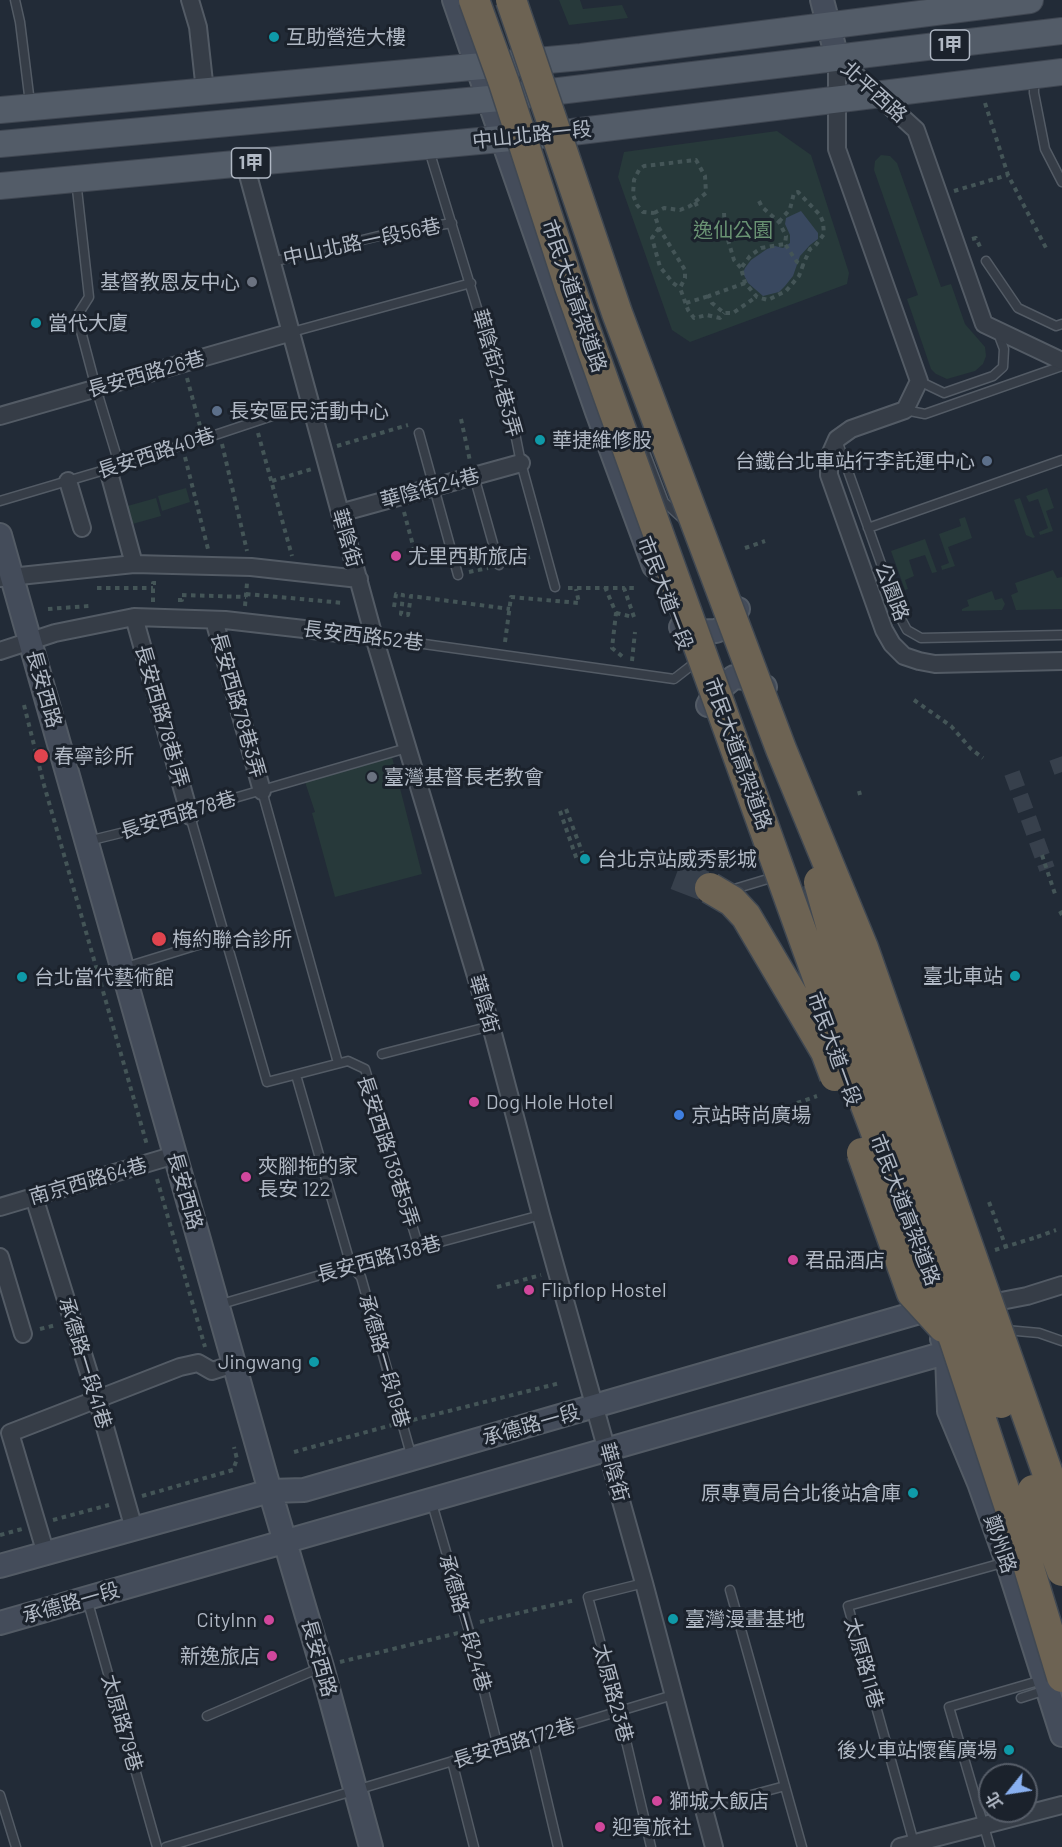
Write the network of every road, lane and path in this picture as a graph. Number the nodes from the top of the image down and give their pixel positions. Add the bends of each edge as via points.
1 (15, 0) edge
2 (190, 0) edge
3 (454, 0) edge
4 (474, 0) edge
5 (511, 0) edge
6 (520, 0) edge
7 (822, 0) edge
8 (1030, 0) edge
9 (829, 26) junction
10 (1062, 31) edge
11 (837, 58) junction
12 (540, 61) junction
13 (478, 66) junction
14 (1062, 72) edge
15 (1034, 75) junction
16 (980, 82) junction
17 (206, 91) junction
18 (551, 92) junction
19 (877, 94) junction
20 (489, 99) junction
21 (837, 100) junction
22 (31, 107) junction
23 (0, 110) edge
24 (564, 133) junction
25 (502, 138) junction
26 (0, 144) edge
27 (427, 145) junction
28 (245, 164) junction
29 (1008, 175) junction
30 (76, 180) junction
31 (1062, 182) edge
32 (0, 186) edge
33 (950, 192) dead end
34 (759, 201) dead end
35 (695, 202) junction
36 (699, 210) dead end
37 (654, 213) junction
38 (724, 213) dead end
39 (779, 222) junction
40 (452, 223) junction
41 (658, 228) junction
42 (725, 230) junction
43 (712, 233) dead end
44 (785, 244) junction
45 (1046, 248) dead end
46 (986, 261) dead end
47 (272, 262) junction
48 (800, 263) junction
49 (741, 268) junction
50 (745, 282) junction
51 (471, 283) junction
52 (680, 288) junction
53 (709, 296) junction
54 (756, 297) junction
55 (686, 303) junction
56 (724, 312) junction
57 (1062, 324) edge
58 (997, 330) junction
59 (292, 332) junction
60 (183, 364) junction
61 (1062, 364) edge
62 (919, 381) junction
63 (96, 388) junction
64 (311, 403) junction
65 (905, 410) junction
66 (0, 416) edge
67 (461, 419) dead end
68 (255, 421) junction
69 (409, 424) dead end
70 (219, 432) junction
71 (419, 433) dead end
72 (203, 439) junction
73 (640, 439) dead end
74 (837, 439) junction
75 (182, 445) junction
76 (325, 457) junction
77 (1062, 460) edge
78 (521, 463) junction
79 (114, 467) junction
80 (474, 476) junction
81 (68, 481) junction
82 (272, 481) junction
83 (433, 487) junction
84 (399, 497) junction
85 (0, 501) edge
86 (664, 502) junction
87 (340, 513) junction
88 (82, 528) dead end
89 (868, 528) junction
90 (0, 535) edge
91 (765, 541) dead end
92 (745, 548) dead end
93 (715, 551) junction
94 (134, 564) junction
95 (418, 564) dead end
96 (499, 565) dead end
97 (213, 566) junction
98 (297, 571) junction
99 (657, 573) junction
100 (249, 574) junction
101 (458, 575) dead end
102 (6, 578) edge
103 (359, 579) junction
104 (555, 587) dead end
105 (89, 588) dead end
106 (605, 588) junction
107 (624, 588) junction
108 (638, 588) dead end
109 (576, 589) dead end
110 (246, 596) junction
111 (511, 597) dead end
112 (153, 599) dead end
113 (182, 600) dead end
114 (344, 603) dead end
115 (78, 606) dead end
116 (394, 607) dead end
117 (48, 609) dead end
118 (253, 609) dead end
119 (510, 609) junction
120 (738, 609) junction
121 (616, 613) junction
122 (134, 617) junction
123 (214, 620) junction
124 (677, 626) junction
125 (635, 632) dead end
126 (1062, 635) edge
127 (374, 637) junction
128 (30, 642) junction
129 (505, 647) dead end
130 (612, 648) dead end
131 (0, 651) edge
132 (1062, 661) edge
133 (632, 665) dead end
134 (692, 665) junction
135 (769, 690) junction
136 (22, 695) dead end
137 (914, 700) dead end
138 (707, 707) junction
139 (407, 748) junction
140 (781, 749) junction
141 (983, 758) dead end
142 (742, 761) junction
143 (262, 791) junction
144 (566, 809) dead end
145 (560, 812) dead end
146 (190, 816) junction
147 (87, 842) junction
148 (830, 843) junction
149 (1042, 855) dead end
150 (584, 857) dead end
151 (577, 860) dead end
152 (768, 870) junction
153 (714, 891) joint
154 (1056, 897) dead end
155 (804, 915) dead end
156 (824, 941) dead end
157 (201, 944) dead end
158 (837, 959) junction
159 (122, 968) junction
160 (855, 1012) dead end
161 (490, 1026) junction
162 (382, 1053) dead end
163 (338, 1063) junction
164 (296, 1075) junction
165 (817, 1096) dead end
166 (797, 1103) dead end
167 (175, 1155) junction
168 (152, 1162) junction
169 (34, 1197) junction
170 (989, 1202) dead end
171 (0, 1207) edge
172 (541, 1215) junction
173 (1056, 1230) dead end
174 (1037, 1237) dead end
175 (1006, 1247) dead end
176 (419, 1248) junction
177 (876, 1252) dead end
178 (0, 1257) edge
179 (351, 1266) junction
180 (835, 1266) dead end
181 (556, 1271) junction
182 (1062, 1285) edge
183 (497, 1287) dead end
184 (996, 1302) junction
185 (218, 1305) junction
186 (930, 1309) junction
187 (1006, 1330) junction
188 (23, 1334) dead end
189 (1062, 1341) edge
190 (951, 1347) junction
191 (234, 1364) junction
192 (212, 1371) junction
193 (560, 1383) dead end
194 (97, 1399) junction
195 (595, 1407) junction
196 (402, 1423) junction
197 (232, 1441) dead end
198 (608, 1449) junction
199 (294, 1452) dead end
200 (237, 1459) dead end
201 (412, 1459) junction
202 (1062, 1478) edge
203 (270, 1491) junction
204 (431, 1499) junction
205 (1062, 1514) edge
206 (134, 1529) junction
207 (285, 1542) junction
208 (46, 1554) junction
209 (1007, 1562) junction
210 (0, 1566) edge
211 (1062, 1571) edge
212 (644, 1583) junction
213 (730, 1590) dead end
214 (588, 1597) junction
215 (86, 1598) junction
216 (0, 1623) edge
217 (468, 1628) junction
218 (322, 1667) junction
219 (1052, 1682) edge
220 (673, 1695) junction
221 (1021, 1698) dead end
222 (619, 1711) junction
223 (207, 1716) dead end
224 (1062, 1735) edge
225 (531, 1737) junction
226 (498, 1746) junction
227 (452, 1761) junction
228 (785, 1786) junction
229 (355, 1791) junction
230 (0, 1796) edge
231 (1062, 1805) edge
232 (703, 1808) junction
233 (982, 1826) junction
234 (907, 1845) edge
235 (16, 1847) edge
236 (157, 1847) edge
237 (166, 1847) edge
238 (371, 1847) edge
239 (474, 1847) edge
240 (558, 1847) edge
241 (651, 1847) edge
242 (714, 1847) edge
243 (802, 1847) edge
244 (990, 1847) edge

1 - 22 lane
2 - 17 street via 198,27
3 - 13 street, 市民大道一段
4 - 142 highway, 市民大道高架道路, bridge via 569,284
5 - 140 highway, 市民大道高架道路, bridge via 617,313
6 - 12 street
7 - 9 street
8 - 9 main road, 1甲
9 - 11 street
9 - 12 main road, 1甲
10 - 11 main road, 中山北路一段 / 1甲
11 - 18 main road, 中山北路一段 / 1甲
11 - 19 street, 北平西路
11 - 21 street, 北平西路
12 - 13 main road, 1甲
12 - 18 street
13 - 17 main road, 1甲
13 - 20 street, 市民大道一段
14 - 15 main road, 中山北路一段 / 1甲
15 - 16 main road, 中山北路一段 / 1甲
15 - 31 lane via 1044,149
16 - 19 main road, 中山北路一段 / 1甲
16 - 29 path
17 - 22 main road, 1甲
18 - 20 main road, 中山北路一段 / 1甲
18 - 24 street
19 - 21 main road, 中山北路一段 / 1甲
19 - 58 street, 北平西路 via 916,130 984,324
20 - 25 street, 市民大道一段
20 - 26 main road, 中山北路一段 / 1甲
21 - 24 main road, 中山北路一段 / 1甲
21 - 62 street, 北平西路 via 837,149
22 - 23 main road, 1甲
24 - 25 main road, 中山北路一段 / 1甲
24 - 93 street
25 - 27 main road, 中山北路一段 / 1甲
25 - 99 street, 市民大道一段
27 - 28 main road, 中山北路一段 / 1甲
27 - 40 lane, 中山北路一段56巷
28 - 30 main road, 中山北路一段 / 1甲
28 - 47 street, 華陰街
29 - 33 path
29 - 45 path
30 - 32 main road, 中山北路一段 / 1甲
30 - 63 lane via 89,297 77,316
34 - 39 path
35 - 36 path
35 - 37 path via 680,210 664,208
35 - 37 path via 707,189 696,160 644,166 634,180 633,195 643,212
37 - 41 path
38 - 42 path
39 - 44 path via 786,236
39 - 48 path via 798,192 820,215 824,234
40 - 47 lane, 中山北路一段56巷 via 391,233
40 - 51 lane, 中山北路一段56巷
41 - 52 path via 685,270
41 - 52 path via 652,238 660,267
42 - 43 path
42 - 49 path via 734,260
44 - 48 path
44 - 49 path via 761,248
46 - 57 lane via 1018,308 1056,326
47 - 59 street, 華陰街
48 - 54 path via 799,276 786,291 768,300
49 - 50 path
50 - 53 path
50 - 54 path
51 - 59 lane
51 - 78 lane, 華陰街24巷3弄
52 - 55 path
53 - 55 path
53 - 56 path
54 - 56 path via 733,313
55 - 56 path via 694,318 720,318
58 - 61 street, 北平西路
58 - 62 lane, 北平西路 via 1004,349 1003,367 993,376 944,393
59 - 60 street, 長安西路26巷
59 - 64 street, 華陰街
60 - 63 street, 長安西路26巷
60 - 72 path
61 - 65 lane, 北平西路 via 925,414
62 - 65 street
63 - 66 street, 長安西路26巷
63 - 79 lane
64 - 68 lane, 長安西路40巷
64 - 76 street, 華陰街
65 - 74 street, 北平西路 via 850,429
67 - 80 path
68 - 70 lane, 長安西路40巷
68 - 82 path
69 - 76 path
70 - 72 lane, 長安西路40巷
70 - 100 path
71 - 83 lane
72 - 75 lane, 長安西路40巷
73 - 86 lane
74 - 89 lane, 公園路
74 - 132 street via 829,457 829,475 884,630 904,656 935,664
75 - 79 lane, 長安西路40巷
75 - 97 path
76 - 82 path
76 - 87 street, 華陰街
77 - 89 lane
78 - 80 street, 華陰街24巷
78 - 104 lane, 華陰街24巷3弄
79 - 81 lane, 長安西路40巷
79 - 94 street
80 - 83 street, 華陰街24巷
80 - 96 lane
81 - 85 lane, 長安西路40巷
81 - 88 street
82 - 98 path
83 - 84 street, 華陰街24巷
83 - 101 lane
84 - 87 street, 華陰街24巷
84 - 95 path
86 - 93 lane
86 - 99 lane
87 - 103 street, 華陰街
89 - 126 lane, 公園路 via 900,617 907,630 921,638
90 - 102 street, 長安西路
91 - 92 path
93 - 120 street
94 - 97 street
94 - 102 street
97 - 100 street
98 - 100 street
98 - 103 street
99 - 124 street, 市民大道一段
100 - 110 path
102 - 128 street, 長安西路
103 - 127 street, 華陰街
105 - 112 path via 153,588
106 - 107 path
106 - 109 path
106 - 121 path
107 - 108 path
107 - 121 path via 634,617
110 - 113 path via 182,595
110 - 114 path
110 - 118 path via 245,608
111 - 119 path
115 - 117 path
116 - 119 path via 396,594 404,596 401,614 408,615 411,596
119 - 129 path
120 - 124 street via 726,626 716,631 690,632
120 - 135 street
121 - 130 path
122 - 123 street, 長安西路52巷
122 - 128 street, 長安西路52巷
122 - 146 street, 長安西路78巷1弄
123 - 127 street, 長安西路52巷
123 - 143 street, 長安西路78巷3弄
124 - 134 street, 市民大道一段
125 - 133 path
127 - 134 lane, 長安西路52巷 via 674,679
127 - 139 street, 華陰街
128 - 131 street, 長安西路52巷
128 - 147 street, 長安西路
134 - 138 street, 市民大道一段
135 - 138 street via 747,678 734,677 714,694
135 - 148 street
136 - 168 path
137 - 141 path via 951,726
138 - 152 street, 市民大道一段
139 - 143 lane, 長安西路78巷
139 - 161 street, 華陰街
140 - 158 highway, bridge
140 - 205 highway, 市民大道高架道路, bridge via 863,948
142 - 158 highway, bridge
142 - 190 highway, 市民大道高架道路, bridge
143 - 146 lane, 長安西路78巷 via 200,808
143 - 163 lane
144 - 150 path
145 - 151 path
146 - 147 lane, 長安西路78巷
146 - 164 lane via 267,1082
147 - 159 street, 長安西路
148 - 158 lane
148 - 184 street
149 - 154 path
152 - 153 lane
152 - 155 lane
152 - 186 street, 市民大道一段
153 - 190 highway, bridge via 732,901 746,916 826,1052 912,1293
156 - 158 lane
157 - 159 lane
158 - 160 lane
158 - 211 highway, bridge
159 - 167 street, 長安西路
161 - 162 lane
161 - 172 street, 華陰街
163 - 164 lane
163 - 176 lane, 長安西路138巷5弄 via 348,1061 365,1069
164 - 179 lane, 承德路一段19巷
165 - 166 path
167 - 168 street, 南京西路64巷
167 - 185 street, 長安西路
168 - 169 street, 南京西路64巷
168 - 192 path
169 - 171 street, 南京西路64巷
169 - 194 street, 承德路一段41巷
170 - 175 path
172 - 176 lane, 長安西路138巷
172 - 181 street, 華陰街
173 - 174 path
176 - 179 lane, 長安西路138巷
177 - 180 path
178 - 188 street
179 - 185 lane, 長安西路138巷
179 - 196 lane, 承德路一段19巷 via 361,1277
181 - 183 path
181 - 195 street, 華陰街
182 - 184 street, 承德路一段
184 - 186 street, 承德路一段
184 - 187 street
185 - 191 street, 長安西路
186 - 190 street, 市民大道一段
186 - 195 street, 承德路一段
187 - 189 lane via 1039,1333
187 - 190 street, 承德路一段
187 - 202 street
190 - 198 street, 承德路一段
190 - 209 street, 鄭州路 via 949,1411
190 - 219 highway, 市民大道高架道路, bridge via 1020,1538
191 - 192 street
191 - 203 street, 長安西路
192 - 194 street via 198,1363 180,1367
193 - 196 path
194 - 206 street, 承德路一段41巷
194 - 208 street via 10,1433
195 - 198 street, 華陰街
195 - 201 street, 承德路一段
196 - 199 path
196 - 201 lane, 承德路一段19巷
197 - 200 path
198 - 204 street, 承德路一段
198 - 212 street, 華陰街
201 - 203 street, 承德路一段 via 304,1490
203 - 206 street, 承德路一段
203 - 207 street, 長安西路
204 - 207 street, 承德路一段
204 - 217 lane, 承德路一段24巷
206 - 208 street, 承德路一段
207 - 215 street, 承德路一段
207 - 218 street, 長安西路
208 - 210 street, 承德路一段
209 - 219 street, 鄭州路
209 - 234 lane, 太原路11巷 via 848,1606
212 - 214 lane
212 - 220 street, 華陰街
213 - 228 lane
214 - 217 path
214 - 222 lane, 太原路23巷
215 - 216 street, 承德路一段
215 - 236 lane, 太原路79巷
217 - 218 path
217 - 226 lane, 承德路一段24巷
218 - 223 lane
218 - 229 street, 長安西路
219 - 221 lane
219 - 224 street, 鄭州路
219 - 233 lane via 949,1707
220 - 222 lane, 長安西路172巷
220 - 232 street, 華陰街
222 - 225 lane, 長安西路172巷
222 - 241 lane, 太原路23巷
225 - 226 lane, 長安西路172巷
225 - 240 lane
226 - 227 lane, 長安西路172巷
227 - 229 lane, 長安西路172巷
227 - 239 lane
228 - 232 lane
228 - 243 lane
229 - 237 lane, 長安西路172巷
229 - 238 street, 長安西路
230 - 235 lane
231 - 233 street
232 - 242 street, 華陰街
233 - 234 street
233 - 244 lane

